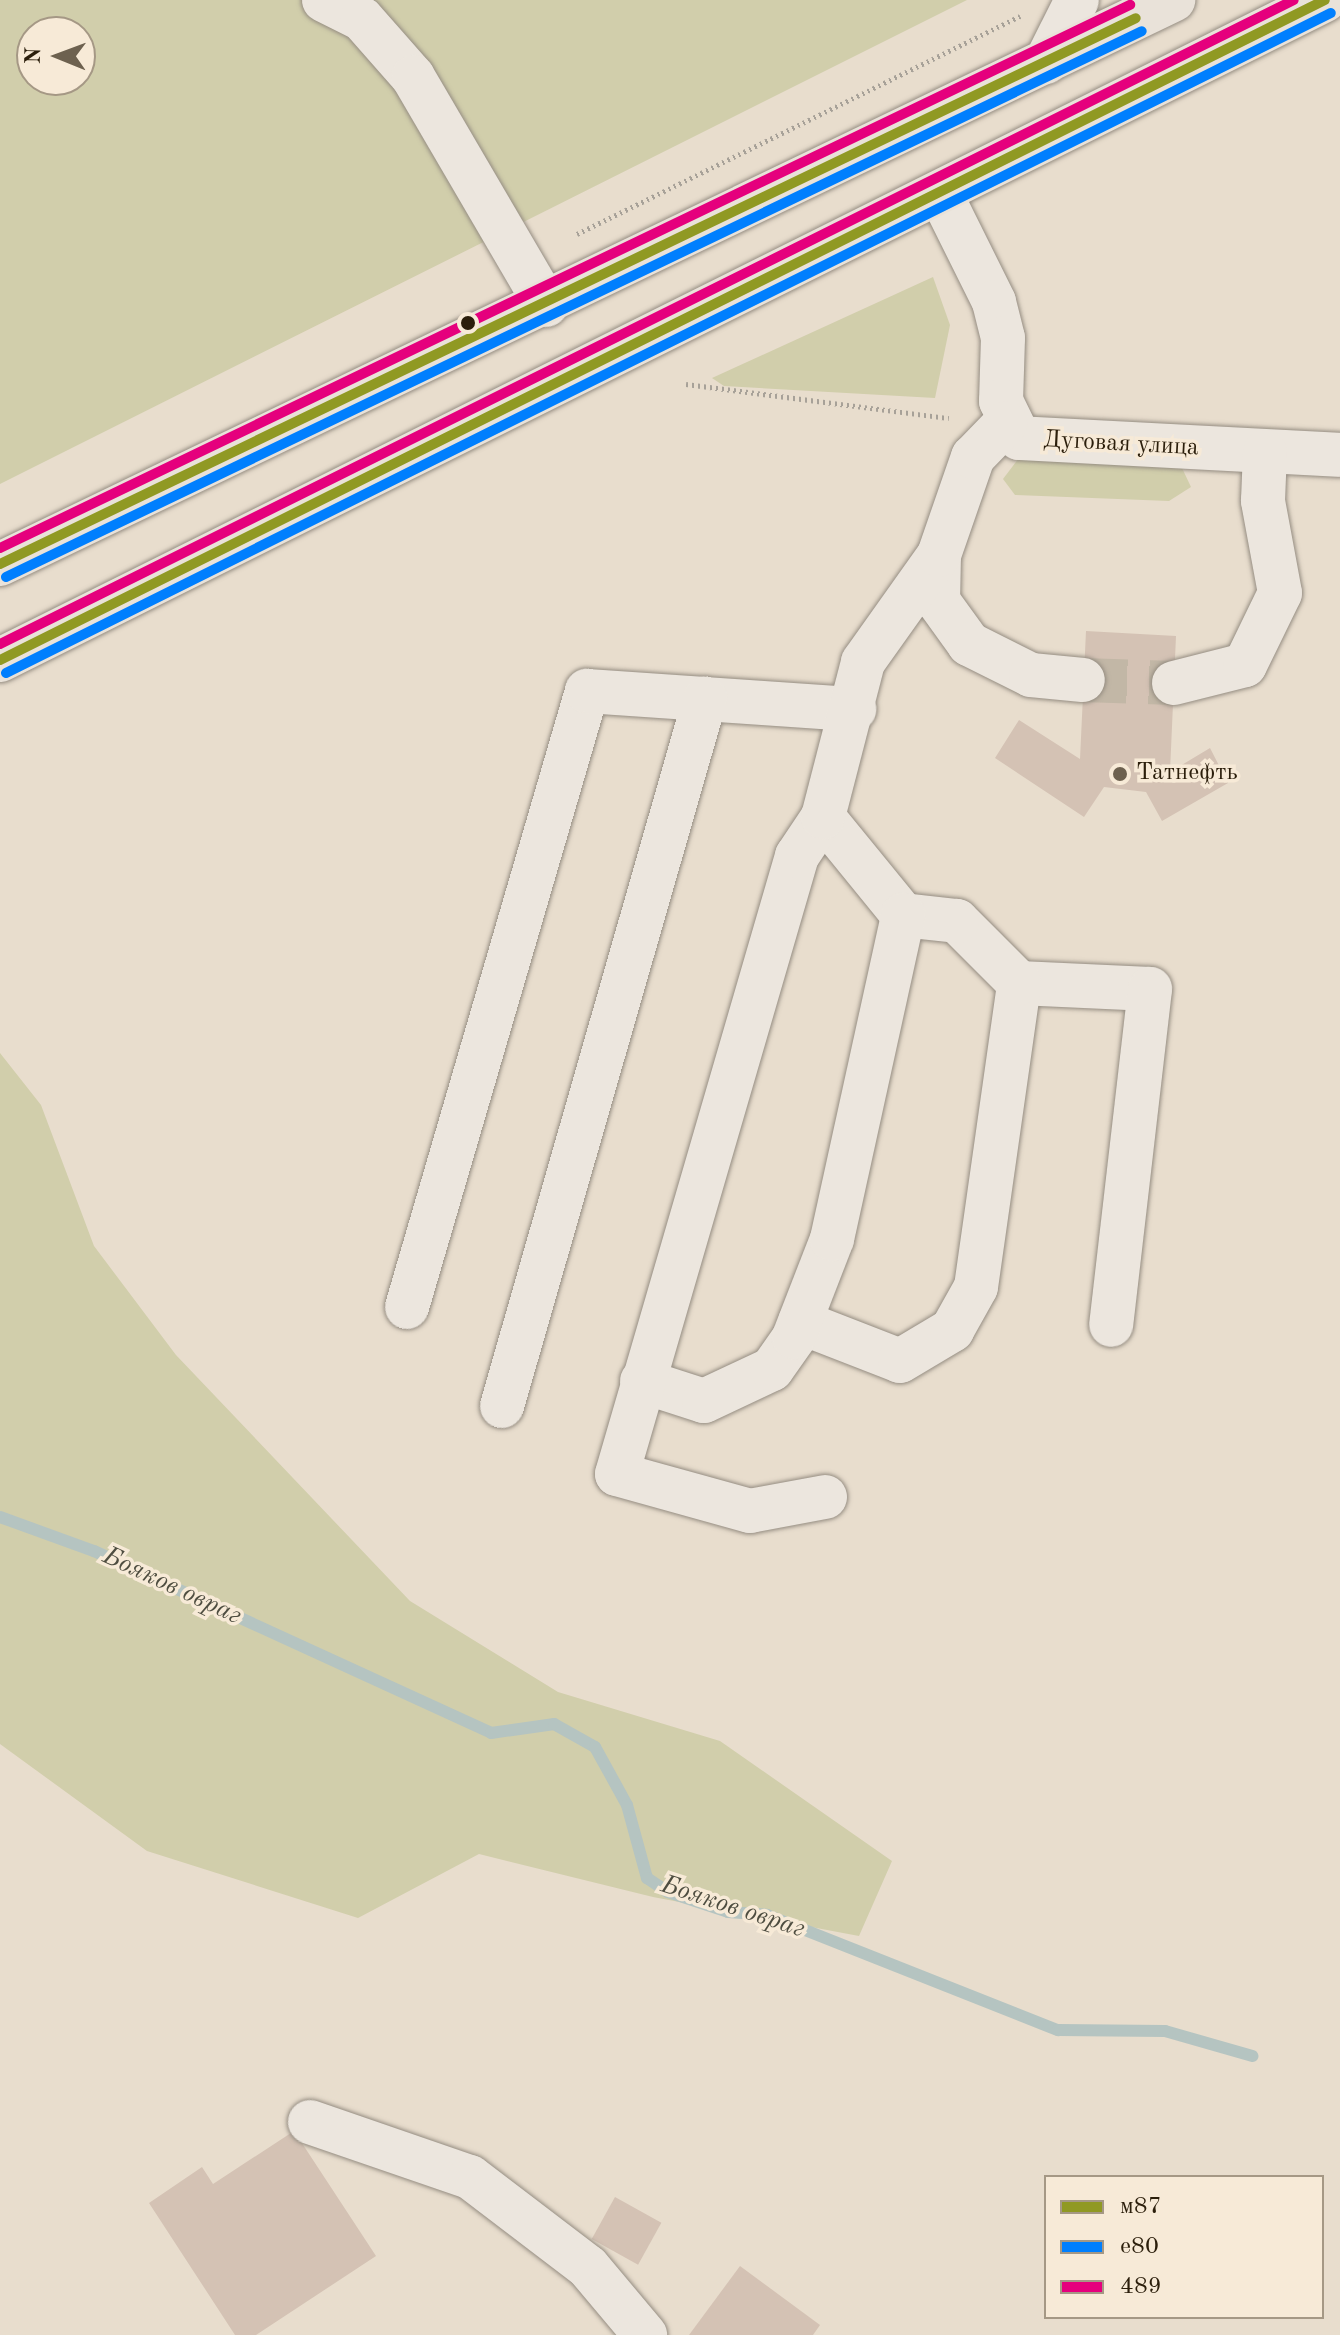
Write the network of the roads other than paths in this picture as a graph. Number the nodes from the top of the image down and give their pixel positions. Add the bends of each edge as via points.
1 (324, 0) edge
2 (1077, 0) edge
3 (1173, 0) edge
4 (1325, 0) edge
5 (1046, 62) junction
6 (941, 195) junction
7 (546, 305) junction
8 (1006, 423) junction
9 (1265, 452) junction
10 (1340, 455) edge
11 (939, 555) junction
12 (0, 564) edge
13 (0, 660) edge
14 (1083, 680) tunnel mouth
15 (1174, 683) tunnel mouth
16 (705, 699) junction
17 (854, 709) junction
18 (823, 817) junction
19 (903, 915) junction
20 (1019, 983) junction
21 (407, 1307) dead end
22 (800, 1322) junction
23 (1111, 1325) dead end
24 (642, 1381) junction
25 (502, 1406) dead end
26 (825, 1497) dead end
27 (310, 2122) dead end
28 (645, 2335) edge

1 - 7 street via 362,19 413,77 490,198
2 - 5 street
3 - 5 main road
4 - 6 main road
5 - 7 main road
6 - 8 street via 994,302
6 - 13 main road
7 - 12 main road
8 - 9 street, Дуговая улица via 1019,438 1042,443
8 - 11 street via 973,457
9 - 10 street, Дуговая улица
9 - 15 street via 1263,501 1280,593 1245,665
11 - 14 street via 938,601 969,644 1031,675
11 - 17 street via 863,662
16 - 17 street
16 - 21 street via 587,691
16 - 25 street
17 - 18 street
18 - 19 street
18 - 24 street via 797,856
19 - 20 street via 957,921
19 - 22 street via 832,1239
20 - 22 street via 976,1287 952,1330 900,1361
20 - 23 street via 1150,989
22 - 24 street via 772,1369 733,1391 704,1401
24 - 26 street via 617,1474 750,1511
27 - 28 street via 470,2177 588,2267

